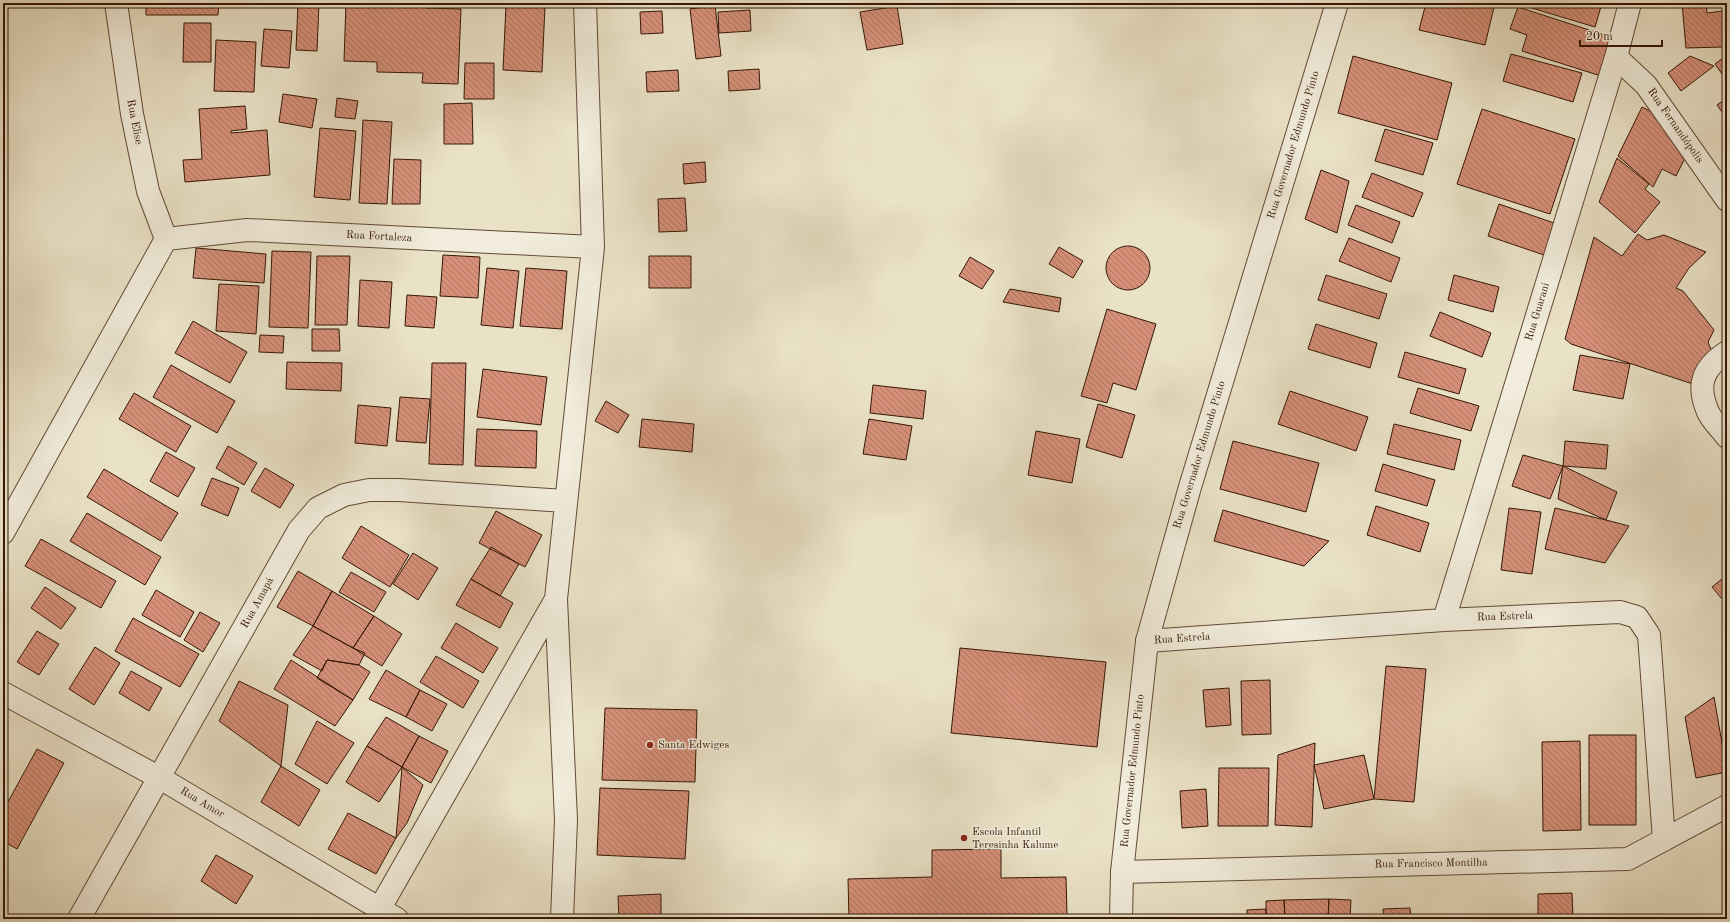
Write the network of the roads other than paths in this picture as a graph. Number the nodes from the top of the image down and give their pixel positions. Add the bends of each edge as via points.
1 (116, 3) edge
2 (585, 3) edge
3 (1337, 3) edge
4 (1630, 3) edge
5 (1616, 57) junction
6 (1727, 200) edge
7 (166, 238) junction
8 (593, 247) junction
9 (1727, 352) edge
10 (1727, 437) edge
11 (565, 501) junction
12 (3, 533) edge
13 (556, 599) junction
14 (1444, 620) junction
15 (1147, 641) junction
16 (3, 693) edge
17 (160, 778) junction
18 (1727, 806) edge
19 (1664, 840) junction
20 (1122, 872) junction
21 (389, 914) edge
22 (79, 919) edge
23 (562, 919) edge
24 (1121, 919) edge

1 - 7 street, Rua Elise via 132,114 148,191
2 - 8 street
3 - 15 street, Rua Governador Edmundo Pinto via 1190,487
4 - 5 street, Rua Guarani
5 - 6 street, Rua Fernandópolis via 1646,85
5 - 14 street, Rua Guarani
7 - 8 street, Rua Fortaleza via 247,230
7 - 12 street
8 - 11 street
9 - 10 street via 1714,361 1705,374 1703,390 1709,413
11 - 13 street
11 - 17 street, Rua Amapá via 369,490 344,495 318,508 299,530
13 - 21 street
13 - 23 street via 566,820
14 - 15 street, Rua Estrela
14 - 19 street, Rua Estrela via 1620,612 1637,617 1649,635
15 - 20 street, Rua Governador Edmundo Pinto
16 - 17 street, Rua Amor
17 - 21 street, Rua Amor
17 - 22 street, Rua Amapá
18 - 19 street, Rua Francisco Montilha
19 - 20 street, Rua Francisco Montilha via 1628,859
20 - 24 street, Rua Governador Edmundo Pinto

